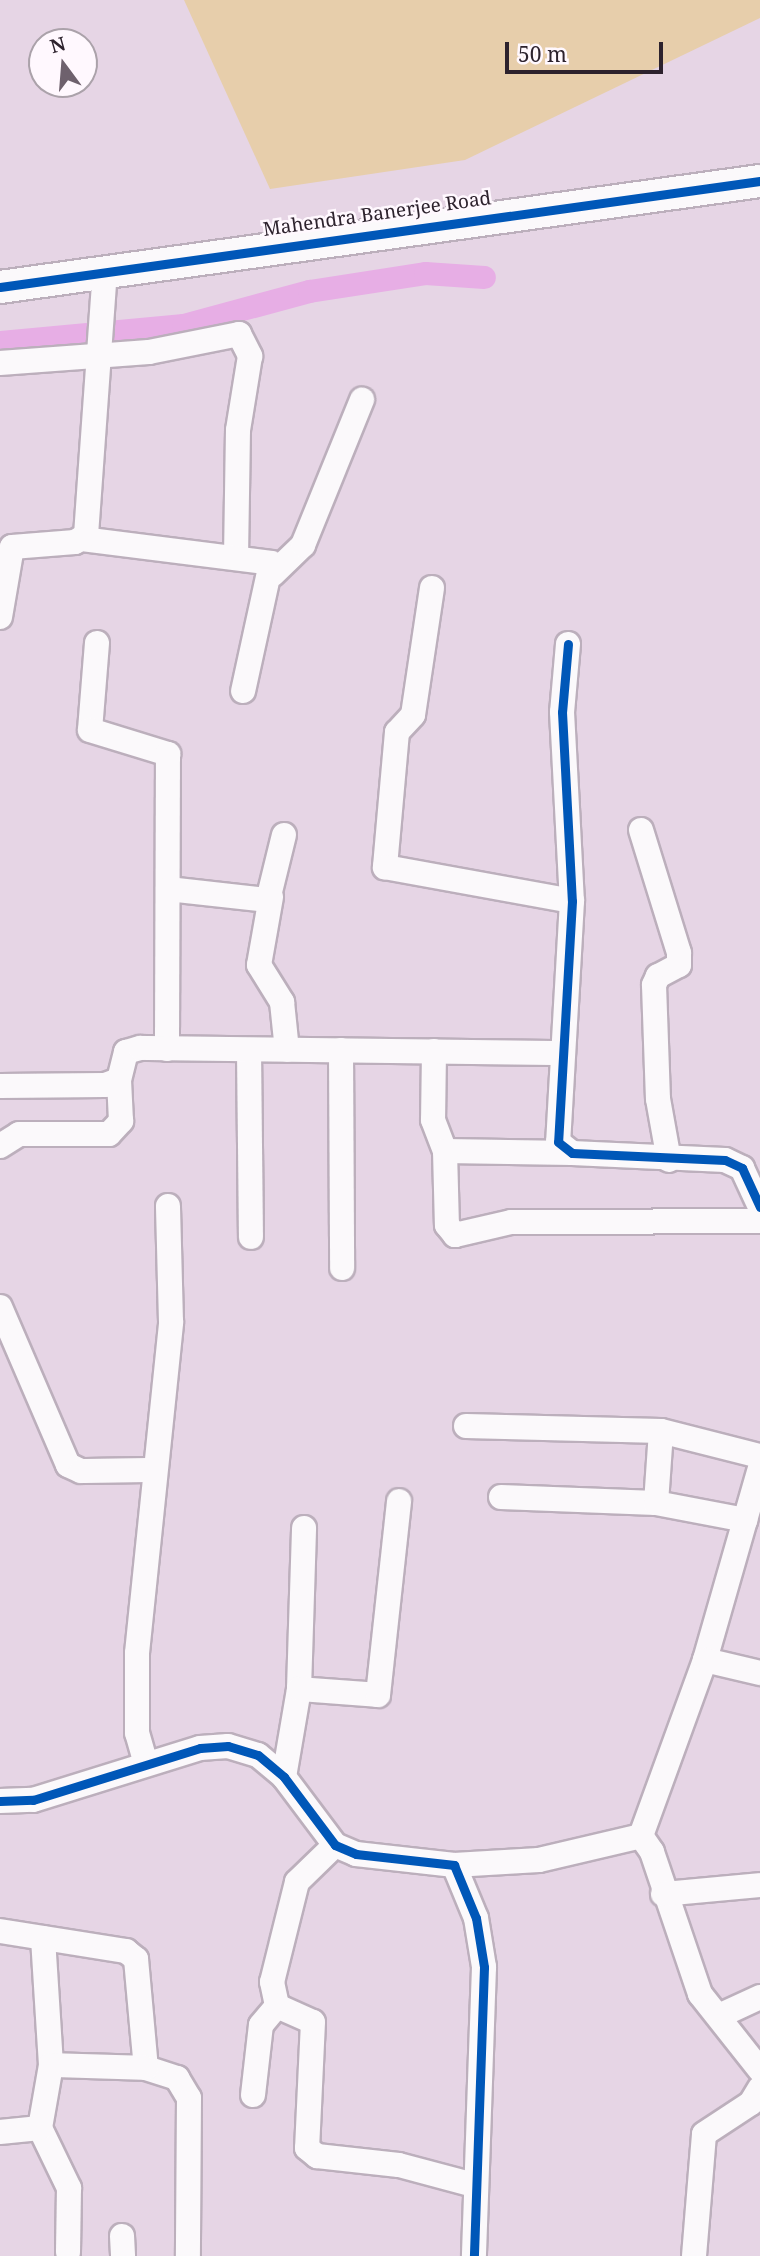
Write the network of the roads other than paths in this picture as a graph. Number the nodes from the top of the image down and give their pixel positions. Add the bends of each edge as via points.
1 (760, 181) edge
2 (104, 272) junction
3 (0, 287) edge
4 (95, 353) junction
5 (0, 363) edge
6 (362, 400) dead end
7 (82, 539) junction
8 (236, 556) junction
9 (273, 573) junction
10 (432, 588) dead end
11 (0, 617) edge
12 (97, 643) dead end
13 (568, 644) dead end
14 (243, 691) dead end
15 (642, 830) dead end
16 (284, 835) dead end
17 (168, 889) junction
18 (271, 897) junction
19 (572, 901) junction
20 (167, 1049) junction
21 (249, 1050) junction
22 (287, 1050) junction
23 (341, 1050) junction
24 (434, 1051) junction
25 (561, 1053) junction
26 (119, 1080) junction
27 (0, 1086) edge
28 (0, 1131) edge
29 (0, 1144) edge
30 (445, 1151) junction
31 (572, 1153) junction
32 (668, 1160) junction
33 (169, 1206) dead end
34 (760, 1207) edge
35 (760, 1221) edge
36 (251, 1237) dead end
37 (342, 1268) dead end
38 (0, 1307) edge
39 (466, 1426) dead end
40 (661, 1431) junction
41 (760, 1456) edge
42 (760, 1468) edge
43 (152, 1470) junction
44 (501, 1497) dead end
45 (399, 1501) dead end
46 (656, 1503) junction
47 (745, 1520) junction
48 (304, 1528) dead end
49 (751, 1545) edge
50 (705, 1660) junction
51 (760, 1673) edge
52 (299, 1689) junction
53 (146, 1764) junction
54 (284, 1777) junction
55 (0, 1801) edge
56 (641, 1836) junction
57 (335, 1845) junction
58 (454, 1865) junction
59 (760, 1885) edge
60 (663, 1894) junction
61 (0, 1931) edge
62 (43, 1938) junction
63 (760, 1997) edge
64 (277, 2006) junction
65 (719, 2016) junction
66 (51, 2065) junction
67 (146, 2068) junction
68 (760, 2070) edge
69 (760, 2088) edge
70 (253, 2095) dead end
71 (40, 2128) junction
72 (0, 2132) edge
73 (474, 2185) junction
74 (68, 2252) dead end
75 (188, 2256) edge
76 (474, 2256) edge
77 (694, 2256) edge

1 - 2 street, Mahendra Banerjee Road
2 - 3 street, Mahendra Banerjee Road
2 - 4 street
4 - 5 street
4 - 7 street
4 - 8 street via 243,337 250,356 238,430
6 - 9 street via 303,545
7 - 8 street
7 - 11 street via 12,547
8 - 9 street via 271,563
9 - 14 street
10 - 19 street via 413,715 397,732 385,867
12 - 17 street via 90,730 168,754
13 - 19 street via 562,712
15 - 32 street via 679,953 679,965 654,985 658,1099
16 - 18 street
17 - 18 street
17 - 20 street
18 - 22 street via 259,965 282,1002
19 - 25 street
20 - 21 street
20 - 26 street via 126,1052
21 - 22 street
21 - 36 street
22 - 23 street
23 - 24 street
23 - 37 street
24 - 25 street
24 - 30 street via 433,1121
25 - 31 street via 555,1123 558,1142
26 - 27 street
26 - 29 street via 121,1121 109,1134 19,1134
28 - 29 street
30 - 31 street
30 - 35 street via 447,1225 455,1235 510,1222
31 - 32 street
32 - 34 street via 725,1160 742,1168
33 - 43 street via 171,1322
38 - 43 street via 68,1465 81,1471
39 - 40 street
40 - 41 street
40 - 46 street
42 - 47 street
43 - 53 street via 137,1653 137,1733
44 - 46 street
45 - 52 street via 378,1695
46 - 47 street
47 - 49 street
48 - 52 street
49 - 50 street
50 - 51 street
50 - 56 street
52 - 54 street
53 - 54 street via 228,1746 258,1755
53 - 55 street via 33,1800
54 - 57 street
56 - 58 street via 539,1860
56 - 60 street via 652,1852
57 - 58 street via 356,1854
57 - 64 street via 309,1868 290,1898 272,1982
58 - 73 street via 476,1918 484,1967
59 - 60 street
60 - 65 street via 684,1961
61 - 62 street
62 - 66 street
62 - 67 street via 126,1951 136,1959
63 - 65 street
64 - 70 street via 261,2025
64 - 73 street via 313,2022 307,2148 317,2157 390,2163
65 - 68 street
66 - 67 street
66 - 71 street
67 - 75 street via 187,2086
69 - 77 street via 751,2104 704,2134
71 - 72 street
71 - 74 street via 69,2188
73 - 76 street

